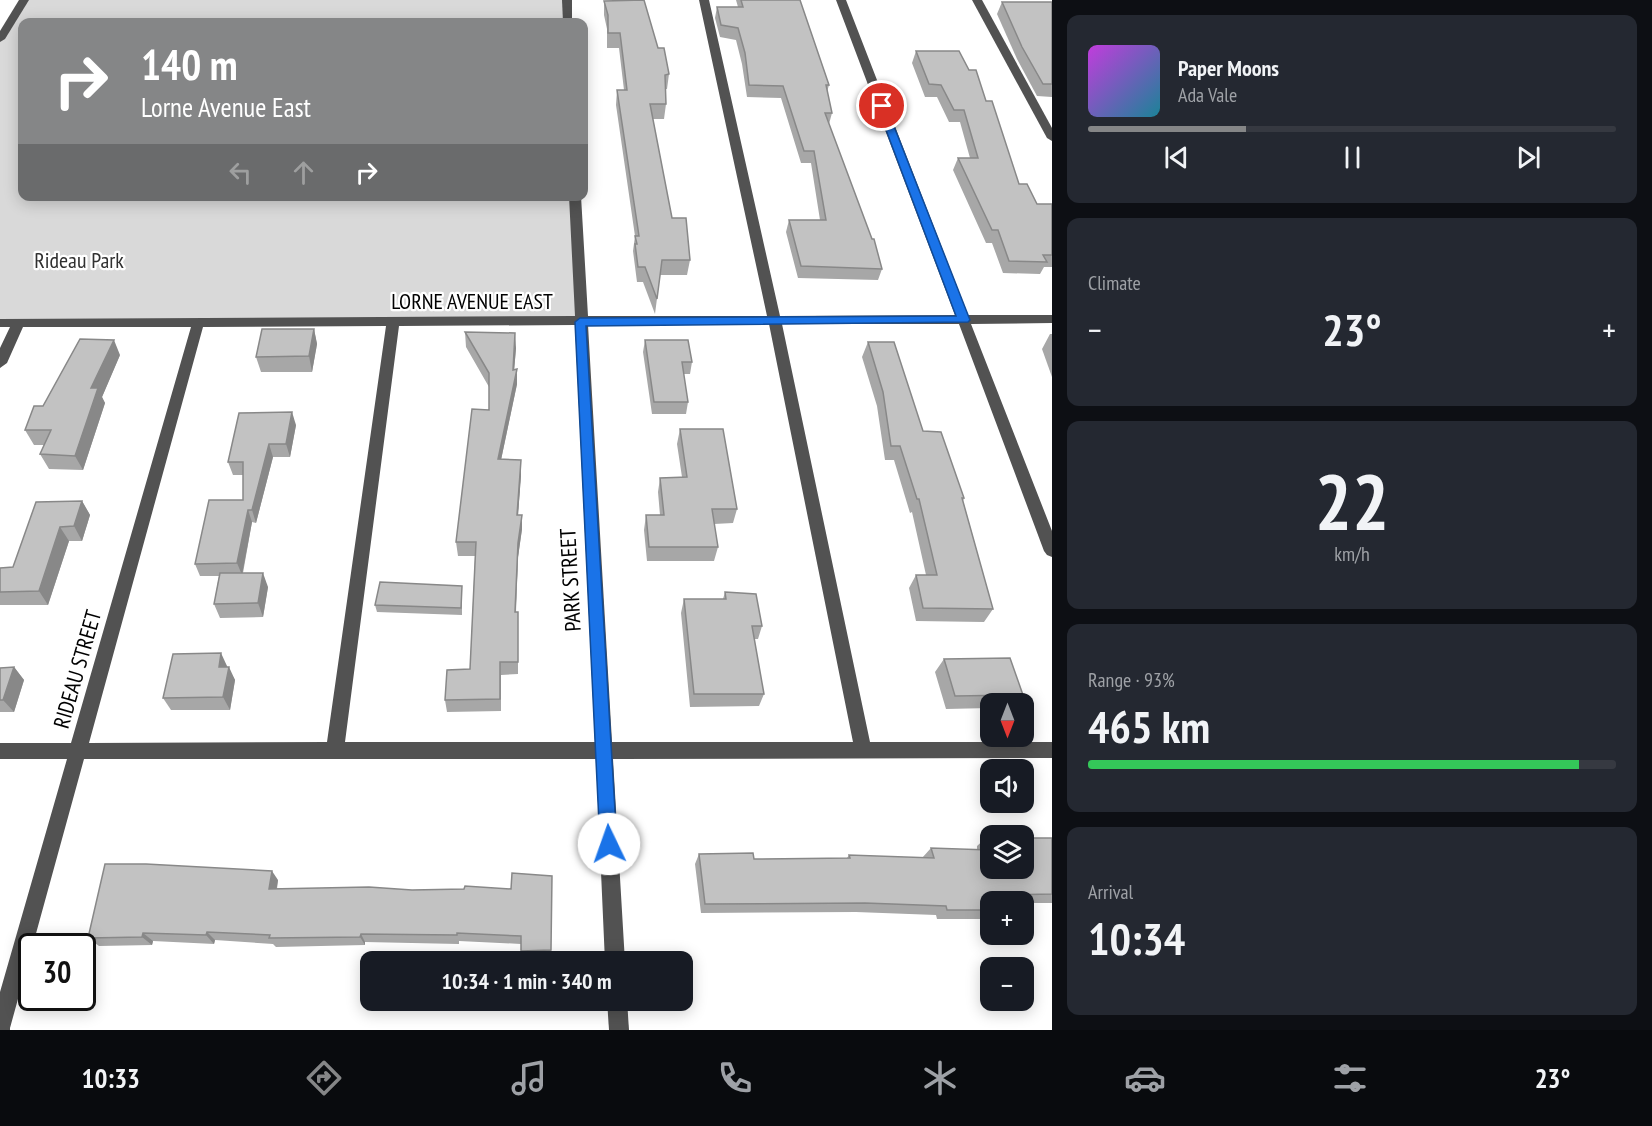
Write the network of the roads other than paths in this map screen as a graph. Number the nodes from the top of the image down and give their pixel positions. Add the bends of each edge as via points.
1 (24, 0) edge
2 (567, 0) edge
3 (704, 0) edge
4 (841, 0) edge
5 (977, 0) edge
6 (568, 18) edge
7 (0, 39) edge
8 (1052, 138) edge
9 (575, 201) edge
10 (1052, 319) edge
11 (964, 320) junction
12 (775, 321) junction
13 (393, 322) junction
14 (580, 322) junction
15 (0, 323) edge
16 (18, 323) junction
17 (198, 323) junction
18 (0, 363) edge
19 (1052, 551) edge
20 (604, 749) junction
21 (863, 749) junction
22 (335, 750) junction
23 (1052, 750) edge
24 (0, 751) edge
25 (78, 751) junction
26 (614, 951) edge
27 (618, 1011) edge
28 (0, 1028) edge
29 (619, 1030) edge

1 - 7 street
2 - 6 street
3 - 12 street
4 - 11 street
5 - 8 street
9 - 14 street, PARK STREET
10 - 11 street, LORNE AVENUE EAST
11 - 12 street, LORNE AVENUE EAST
11 - 19 street
12 - 14 street, LORNE AVENUE EAST
12 - 21 street
13 - 14 street, LORNE AVENUE EAST
13 - 17 street, LORNE AVENUE EAST
13 - 22 street
14 - 20 street, PARK STREET
15 - 16 street, LORNE AVENUE EAST
16 - 17 street, LORNE AVENUE EAST
16 - 18 street
17 - 25 street, RIDEAU STREET
20 - 21 street
20 - 22 street
20 - 26 street, PARK STREET
21 - 23 street
22 - 25 street
24 - 25 street
25 - 28 street, RIDEAU STREET
27 - 29 street

